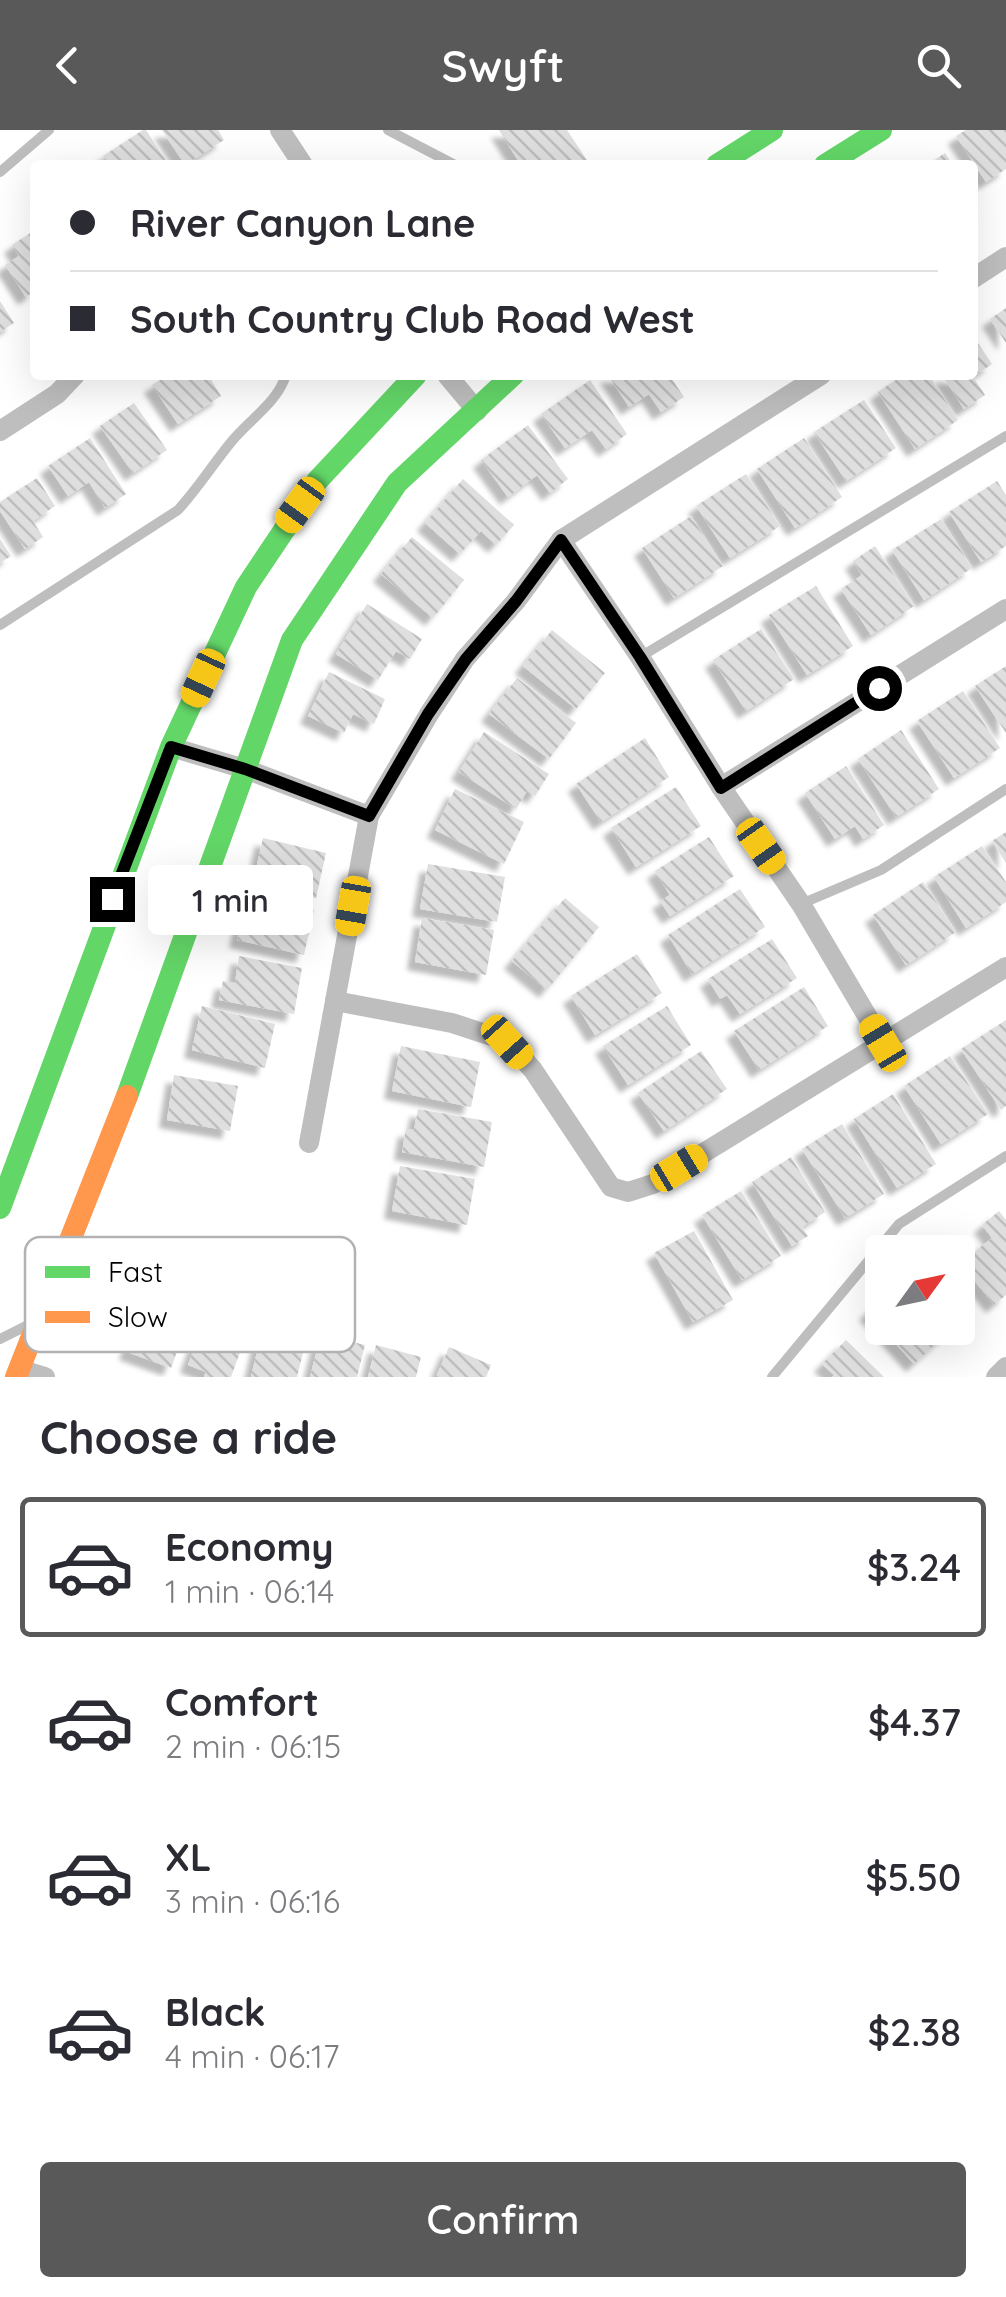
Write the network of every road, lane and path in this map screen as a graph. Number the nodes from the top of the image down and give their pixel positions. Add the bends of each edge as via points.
1 (49, 130) edge
2 (280, 130) edge
3 (388, 130) edge
4 (772, 130) edge
5 (881, 130) edge
6 (300, 160) edge
7 (445, 160) edge
8 (724, 160) edge
9 (834, 160) edge
10 (0, 172) edge
11 (1006, 258) edge
12 (978, 275) edge
13 (70, 380) edge
14 (284, 380) edge
15 (411, 380) edge
16 (451, 380) edge
17 (508, 380) edge
18 (813, 380) edge
19 (476, 411) junction
20 (0, 431) edge
21 (1006, 436) edge
22 (561, 540) junction
23 (1006, 609) edge
24 (0, 626) edge
25 (640, 657) junction
26 (171, 747) junction
27 (245, 769) junction
28 (721, 788) junction
29 (1006, 789) edge
30 (369, 816) junction
31 (801, 904) junction
32 (1006, 967) edge
33 (335, 1001) junction
34 (883, 1043) junction
35 (309, 1143) dead end
36 (1006, 1156) edge
37 (0, 1208) edge
38 (72, 1237) edge
39 (25, 1327) edge
40 (0, 1340) edge
41 (1006, 1367) edge
42 (17, 1373) edge
43 (46, 1377) edge
44 (772, 1377) edge
45 (996, 1377) edge

1 - 10 lane
2 - 6 street
3 - 7 lane
4 - 8 street
5 - 9 street
11 - 12 street
13 - 20 street
14 - 24 lane via 178,510
15 - 26 street via 317,481 282,529 246,587
16 - 19 street
17 - 19 street
18 - 22 street
19 - 27 street via 397,484 292,640
21 - 25 lane
22 - 25 street
22 - 30 street via 466,659
23 - 28 street
25 - 28 street
26 - 27 street
26 - 37 street
27 - 30 street
27 - 38 street
28 - 31 street
29 - 31 lane via 880,870
30 - 33 street
31 - 34 street
32 - 34 street
33 - 34 street via 452,1023 507,1042 611,1187 628,1192 653,1184
33 - 35 street
36 - 44 lane via 899,1224
39 - 40 lane
41 - 45 street
42 - 43 street

